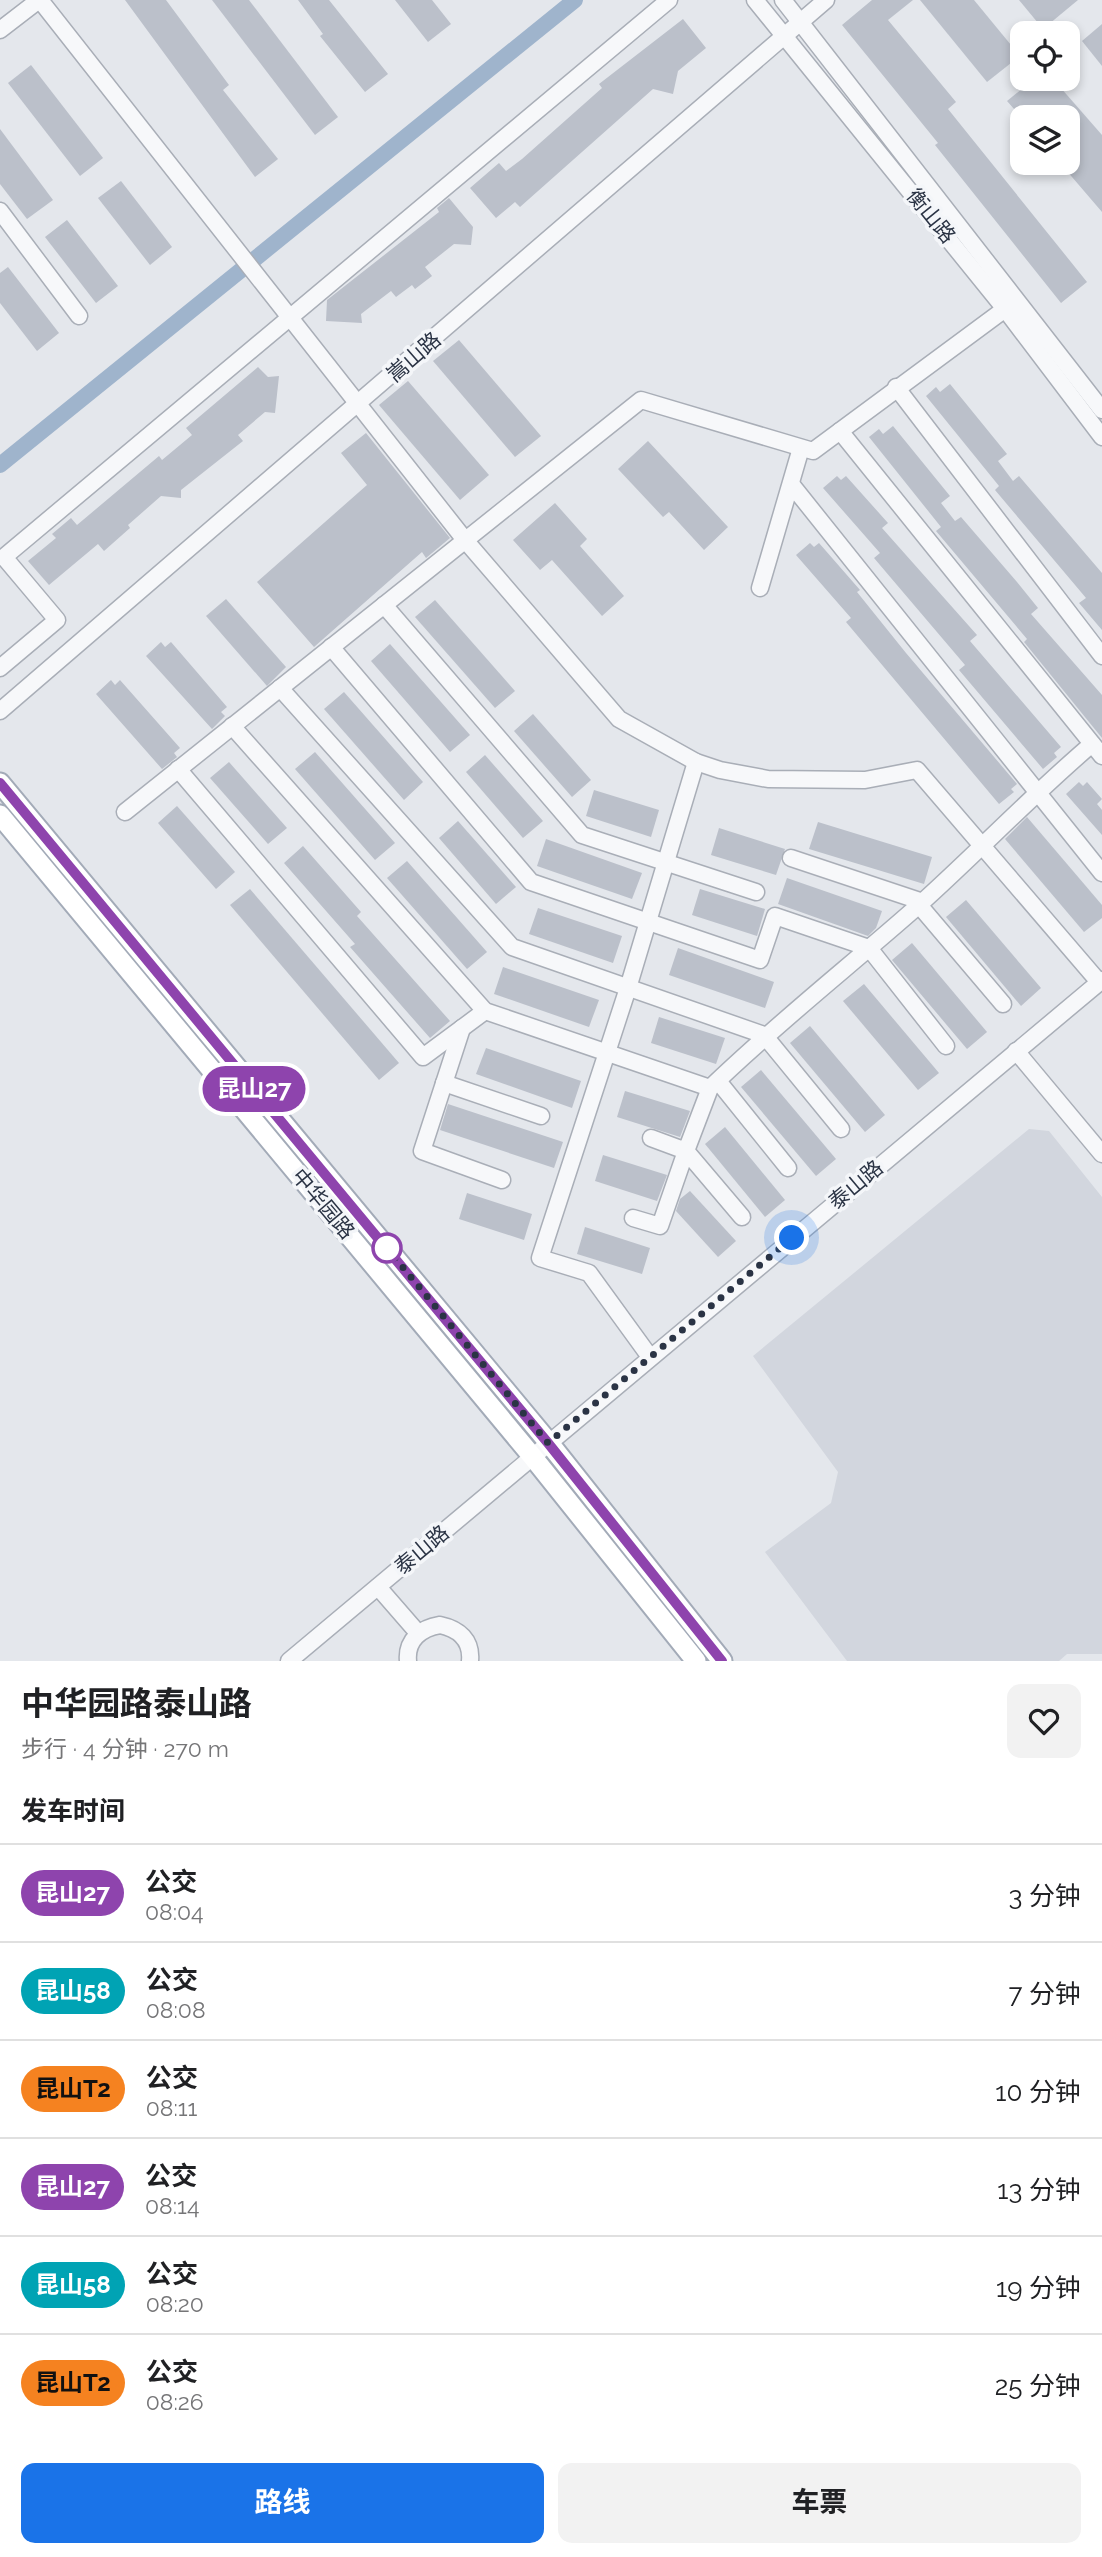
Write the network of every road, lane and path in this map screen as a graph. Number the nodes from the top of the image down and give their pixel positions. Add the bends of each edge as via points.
1 (39, 0) edge
2 (669, 0) edge
3 (755, 0) edge
4 (783, 0) edge
5 (826, 0) edge
6 (800, 20) junction
7 (0, 30) edge
8 (785, 33) junction
9 (0, 211) edge
10 (1005, 309) junction
11 (79, 316) dead end
12 (290, 318) junction
13 (896, 387) junction
14 (358, 405) junction
15 (1102, 410) edge
16 (840, 431) junction
17 (1102, 437) edge
18 (801, 448) junction
19 (791, 484) junction
20 (465, 540) junction
21 (760, 588) dead end
22 (384, 605) junction
23 (331, 647) junction
24 (1102, 656) edge
25 (0, 668) edge
26 (280, 688) junction
27 (0, 711) edge
28 (232, 726) junction
29 (1097, 750) edge
30 (696, 762) junction
31 (178, 769) junction
32 (0, 783) edge
33 (1037, 791) junction
34 (125, 812) dead end
35 (0, 815) edge
36 (981, 845) junction
37 (792, 858) dead end
38 (665, 862) junction
39 (1102, 873) edge
40 (756, 892) dead end
41 (921, 903) junction
42 (647, 921) junction
43 (869, 948) junction
44 (1101, 981) edge
45 (628, 988) junction
46 (1003, 1004) dead end
47 (485, 1011) junction
48 (462, 1028) junction
49 (764, 1035) junction
50 (946, 1046) dead end
51 (1016, 1051) junction
52 (605, 1052) junction
53 (444, 1083) junction
54 (714, 1085) junction
55 (541, 1116) dead end
56 (841, 1129) dead end
57 (650, 1138) dead end
58 (686, 1151) junction
59 (1102, 1154) edge
60 (788, 1168) dead end
61 (502, 1180) dead end
62 (742, 1217) dead end
63 (634, 1218) dead end
64 (650, 1357) junction
65 (548, 1443) junction
66 (532, 1456) junction
67 (378, 1587) junction
68 (418, 1633) junction
69 (289, 1661) edge
70 (408, 1661) edge
71 (470, 1661) edge
72 (696, 1661) edge
73 (722, 1661) edge

1 - 7 street
1 - 12 street
2 - 12 street
3 - 8 street, 衡山路
4 - 6 street, 衡山路
5 - 6 street, 嵩山路
6 - 8 street, 嵩山路
6 - 15 street, 衡山路
8 - 10 street, 衡山路
8 - 14 street, 嵩山路
9 - 11 street
10 - 13 street
10 - 17 street, 衡山路
12 - 14 street
12 - 25 street via 4,557 57,620
13 - 16 street
13 - 24 street
14 - 20 street
14 - 27 street, 嵩山路
16 - 18 street via 813,451
16 - 29 street
18 - 19 street
18 - 20 street via 641,400
19 - 21 street
19 - 33 street
20 - 22 street
20 - 30 street via 619,719
22 - 23 street
22 - 38 street via 582,835
23 - 26 street
23 - 42 street via 531,882
26 - 28 street
26 - 45 street via 512,947
28 - 31 street
28 - 47 street
29 - 33 street
30 - 36 street via 768,779 865,780 917,771
30 - 38 street
31 - 34 street
31 - 48 street via 423,1057
32 - 65 main road, 中华园路
33 - 36 street
33 - 39 street
35 - 66 main road, 中华园路
36 - 41 street
36 - 44 street
37 - 41 street
38 - 40 street
38 - 42 street
41 - 43 street
41 - 46 street
42 - 43 street via 760,960 775,916
42 - 45 street
43 - 49 street
43 - 50 street
44 - 51 street, 泰山路
45 - 49 street
45 - 52 street
47 - 48 street
47 - 52 street
48 - 53 street
49 - 54 street
49 - 56 street
51 - 59 street
51 - 64 street, 泰山路
52 - 54 street
52 - 64 street via 540,1258 589,1273
53 - 55 street
53 - 61 street via 422,1151
54 - 58 street
54 - 60 street
57 - 58 street
58 - 62 street
58 - 63 street via 660,1226
64 - 65 street, 泰山路
65 - 66 street, 泰山路
65 - 73 main road, 中华园路
66 - 67 street, 泰山路
66 - 72 main road, 中华园路
67 - 68 street
67 - 69 street, 泰山路
68 - 70 street via 410,1644
68 - 71 street via 428,1627 452,1628 468,1645

